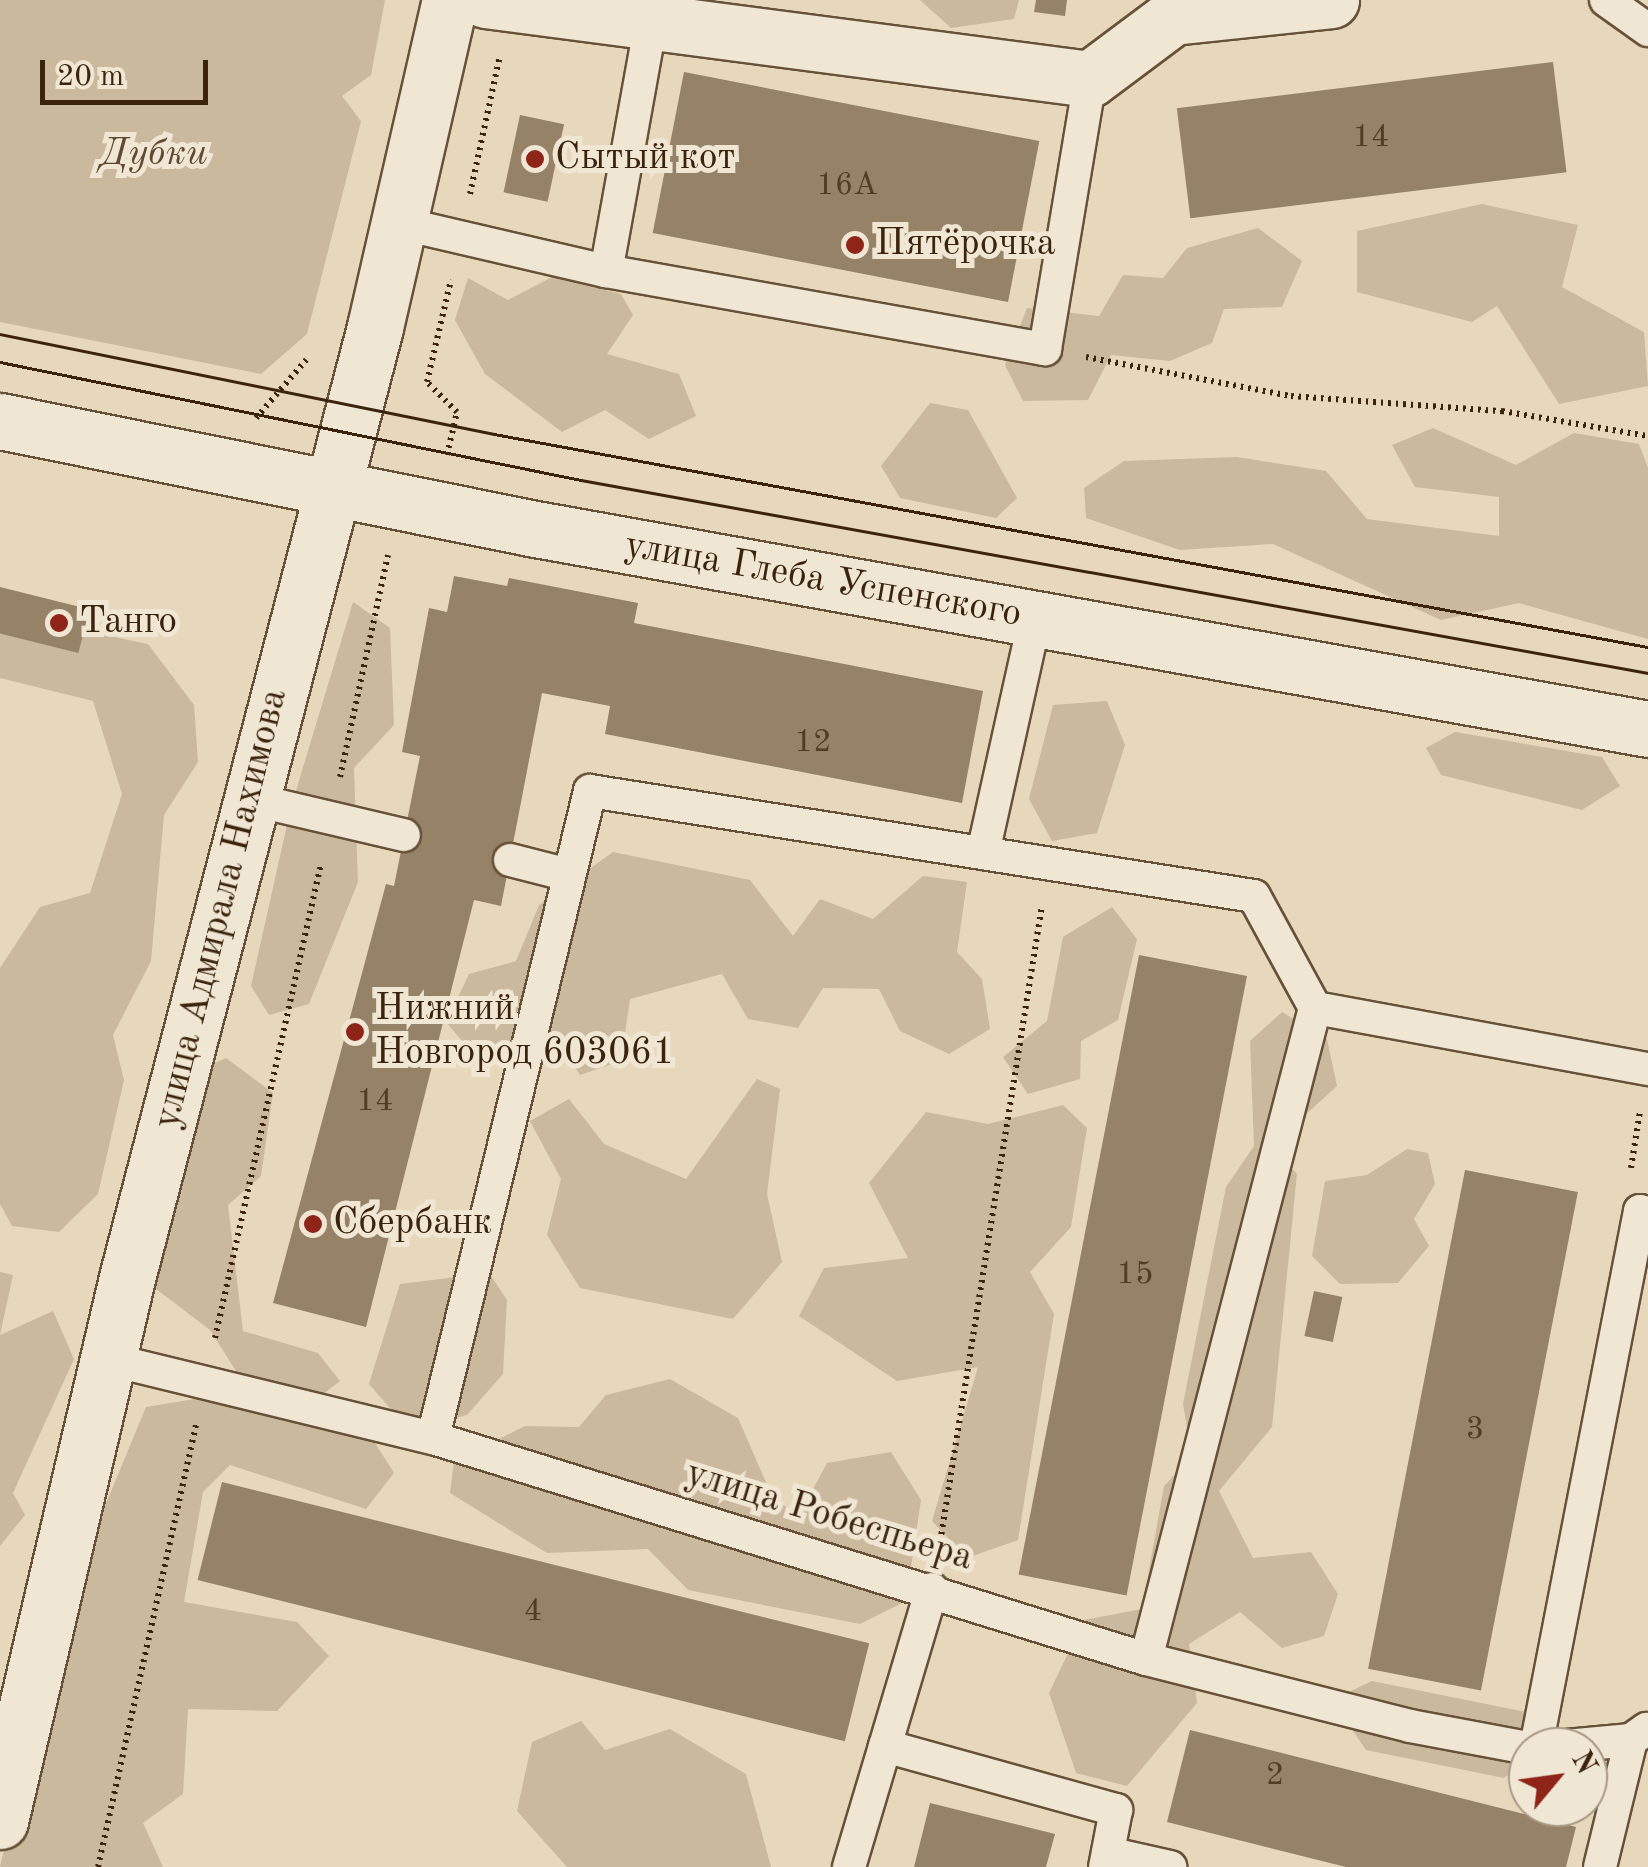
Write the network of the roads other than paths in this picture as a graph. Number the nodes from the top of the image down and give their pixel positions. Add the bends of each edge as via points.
1 (450, 0) edge
2 (485, 0) edge
3 (1332, 0) edge
4 (1606, 0) edge
5 (651, 22) junction
6 (1648, 30) edge
7 (1090, 79) junction
8 (400, 223) junction
9 (606, 271) junction
10 (0, 421) edge
11 (331, 488) junction
12 (1035, 619) junction
13 (1648, 729) edge
14 (250, 799) junction
15 (404, 834) dead end
16 (983, 853) junction
17 (510, 860) dead end
18 (570, 875) junction
19 (1315, 1008) junction
20 (1648, 1069) edge
21 (1644, 1212) edge
22 (108, 1358) junction
23 (433, 1438) junction
24 (932, 1590) junction
25 (1146, 1658) junction
26 (1540, 1727) edge
27 (1639, 1734) edge
28 (1608, 1739) edge
29 (1508, 1744) edge
30 (885, 1746) junction
31 (0, 1821) edge
32 (1106, 1860) edge
33 (849, 1867) edge
34 (1170, 1867) edge
35 (1600, 1867) edge

1 - 8 street, улица Адмирала Нахимова
2 - 5 street
3 - 7 street via 1173,17
4 - 6 lane
5 - 7 street
5 - 9 lane
7 - 9 lane via 1046,349
8 - 9 lane
8 - 11 street, улица Адмирала Нахимова
10 - 11 street, улица Глеба Успенского
11 - 12 street, улица Глеба Успенского
11 - 14 street, улица Адмирала Нахимова
12 - 13 street, улица Глеба Успенского
12 - 16 lane
14 - 15 lane
14 - 22 street, улица Адмирала Нахимова
16 - 18 lane via 590,791
16 - 19 lane via 1254,896
17 - 18 lane
18 - 23 lane
19 - 20 lane
19 - 25 lane
21 - 26 lane
22 - 23 lane, улица Робеспьера
22 - 31 street, улица Адмирала Нахимова
23 - 24 lane, улица Робеспьера
24 - 25 lane, улица Робеспьера
24 - 30 lane
25 - 29 lane, улица Робеспьера
27 - 28 lane
27 - 35 lane
30 - 32 lane via 1116,1810
30 - 33 lane
32 - 34 lane

